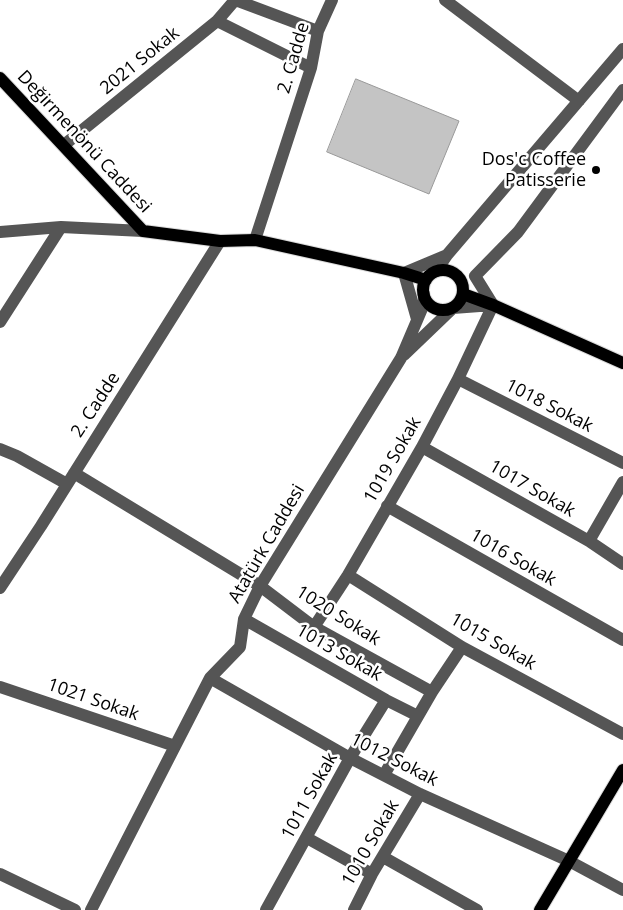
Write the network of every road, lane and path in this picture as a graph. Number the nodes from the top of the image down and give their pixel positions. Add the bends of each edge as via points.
1 (235, 0) edge
2 (332, 0) edge
3 (445, 0) edge
4 (217, 21) junction
5 (318, 31) junction
6 (623, 49) edge
7 (311, 68) junction
8 (0, 78) edge
9 (623, 90) edge
10 (579, 100) junction
11 (64, 145) junction
12 (61, 227) junction
13 (143, 231) junction
14 (0, 232) edge
15 (255, 240) junction
16 (220, 241) junction
17 (447, 255) junction
18 (436, 271) junction
19 (404, 272) junction
20 (475, 276) junction
21 (426, 280) junction
22 (424, 294) junction
23 (463, 294) junction
24 (493, 305) junction
25 (453, 308) junction
26 (417, 319) junction
27 (0, 322) edge
28 (401, 358) junction
29 (623, 363) edge
30 (458, 379) junction
31 (422, 447) junction
32 (0, 449) edge
33 (623, 463) edge
34 (70, 478) junction
35 (623, 482) edge
36 (387, 506) junction
37 (589, 541) junction
38 (623, 564) edge
39 (348, 575) junction
40 (260, 586) junction
41 (0, 588) edge
42 (244, 619) junction
43 (314, 627) junction
44 (623, 640) edge
45 (462, 647) junction
46 (210, 678) junction
47 (0, 687) edge
48 (432, 692) junction
49 (386, 700) junction
50 (418, 716) junction
51 (623, 734) edge
52 (175, 746) junction
53 (350, 758) junction
54 (623, 770) edge
55 (384, 775) junction
56 (420, 794) junction
57 (307, 838) junction
58 (383, 857) junction
59 (569, 861) junction
60 (0, 874) edge
61 (372, 874) junction
62 (623, 890) edge
63 (75, 910) edge
64 (91, 910) edge
65 (266, 910) edge
66 (354, 910) edge
67 (477, 910) edge
68 (540, 910) edge

1 - 4 street, 2021 Sokak
1 - 5 street
2 - 5 street, 2. Cadde
3 - 10 street
4 - 7 street
4 - 11 street, 2021 Sokak
5 - 7 street, 2. Cadde
6 - 10 street
7 - 15 street, 2. Cadde
8 - 11 main road, Değirmenönü Caddesi
9 - 20 street via 518,232
10 - 17 street
11 - 13 main road, Değirmenönü Caddesi
12 - 13 street
12 - 14 street
12 - 27 street
13 - 16 main road
15 - 16 main road
15 - 19 main road
16 - 34 street, 2. Cadde
17 - 18 street
17 - 19 street
18 - 21 main road
18 - 23 main road via 455,274 462,283
19 - 21 main road
19 - 26 street
20 - 23 street
20 - 24 street
21 - 22 main road
22 - 25 main road via 436,309
22 - 26 street via 424,304
23 - 24 main road
23 - 25 main road
24 - 25 street
24 - 29 main road
24 - 30 street, 1019 Sokak
25 - 28 street
26 - 28 street
28 - 40 street, Atatürk Caddesi
30 - 31 street, 1019 Sokak
30 - 33 street, 1018 Sokak
31 - 36 street, 1019 Sokak
31 - 37 street, 1017 Sokak
32 - 34 street, 1020 Sokak
34 - 40 street, 1020 Sokak
34 - 41 street, 2. Cadde
35 - 37 street
36 - 39 street, 1019 Sokak
36 - 44 street, 1016 Sokak
37 - 38 street, 1017 Sokak
39 - 43 street, 1019 Sokak
39 - 45 street, 1015 Sokak
40 - 42 street, Atatürk Caddesi
40 - 43 street, 1020 Sokak
42 - 46 street, Atatürk Caddesi via 240,647
42 - 49 street, 1013 Sokak
43 - 48 street, 1020 Sokak
45 - 48 street
45 - 51 street, 1015 Sokak
46 - 52 street, Atatürk Caddesi
46 - 53 street, 1012 Sokak
47 - 52 street, 1021 Sokak
48 - 50 street
49 - 50 street, 1013 Sokak
49 - 53 street, 1011 Sokak
50 - 55 street
52 - 64 street, Atatürk Caddesi
53 - 55 street, 1012 Sokak
53 - 57 street, 1011 Sokak
54 - 59 main road
55 - 56 street, 1012 Sokak
56 - 58 street, 1010 Sokak
56 - 59 street, 1012 Sokak
57 - 61 street
57 - 65 street, 1011 Sokak
58 - 61 street, 1010 Sokak
58 - 67 street
59 - 62 street, 1012 Sokak
59 - 68 main road
60 - 63 street
61 - 66 street, 1010 Sokak

